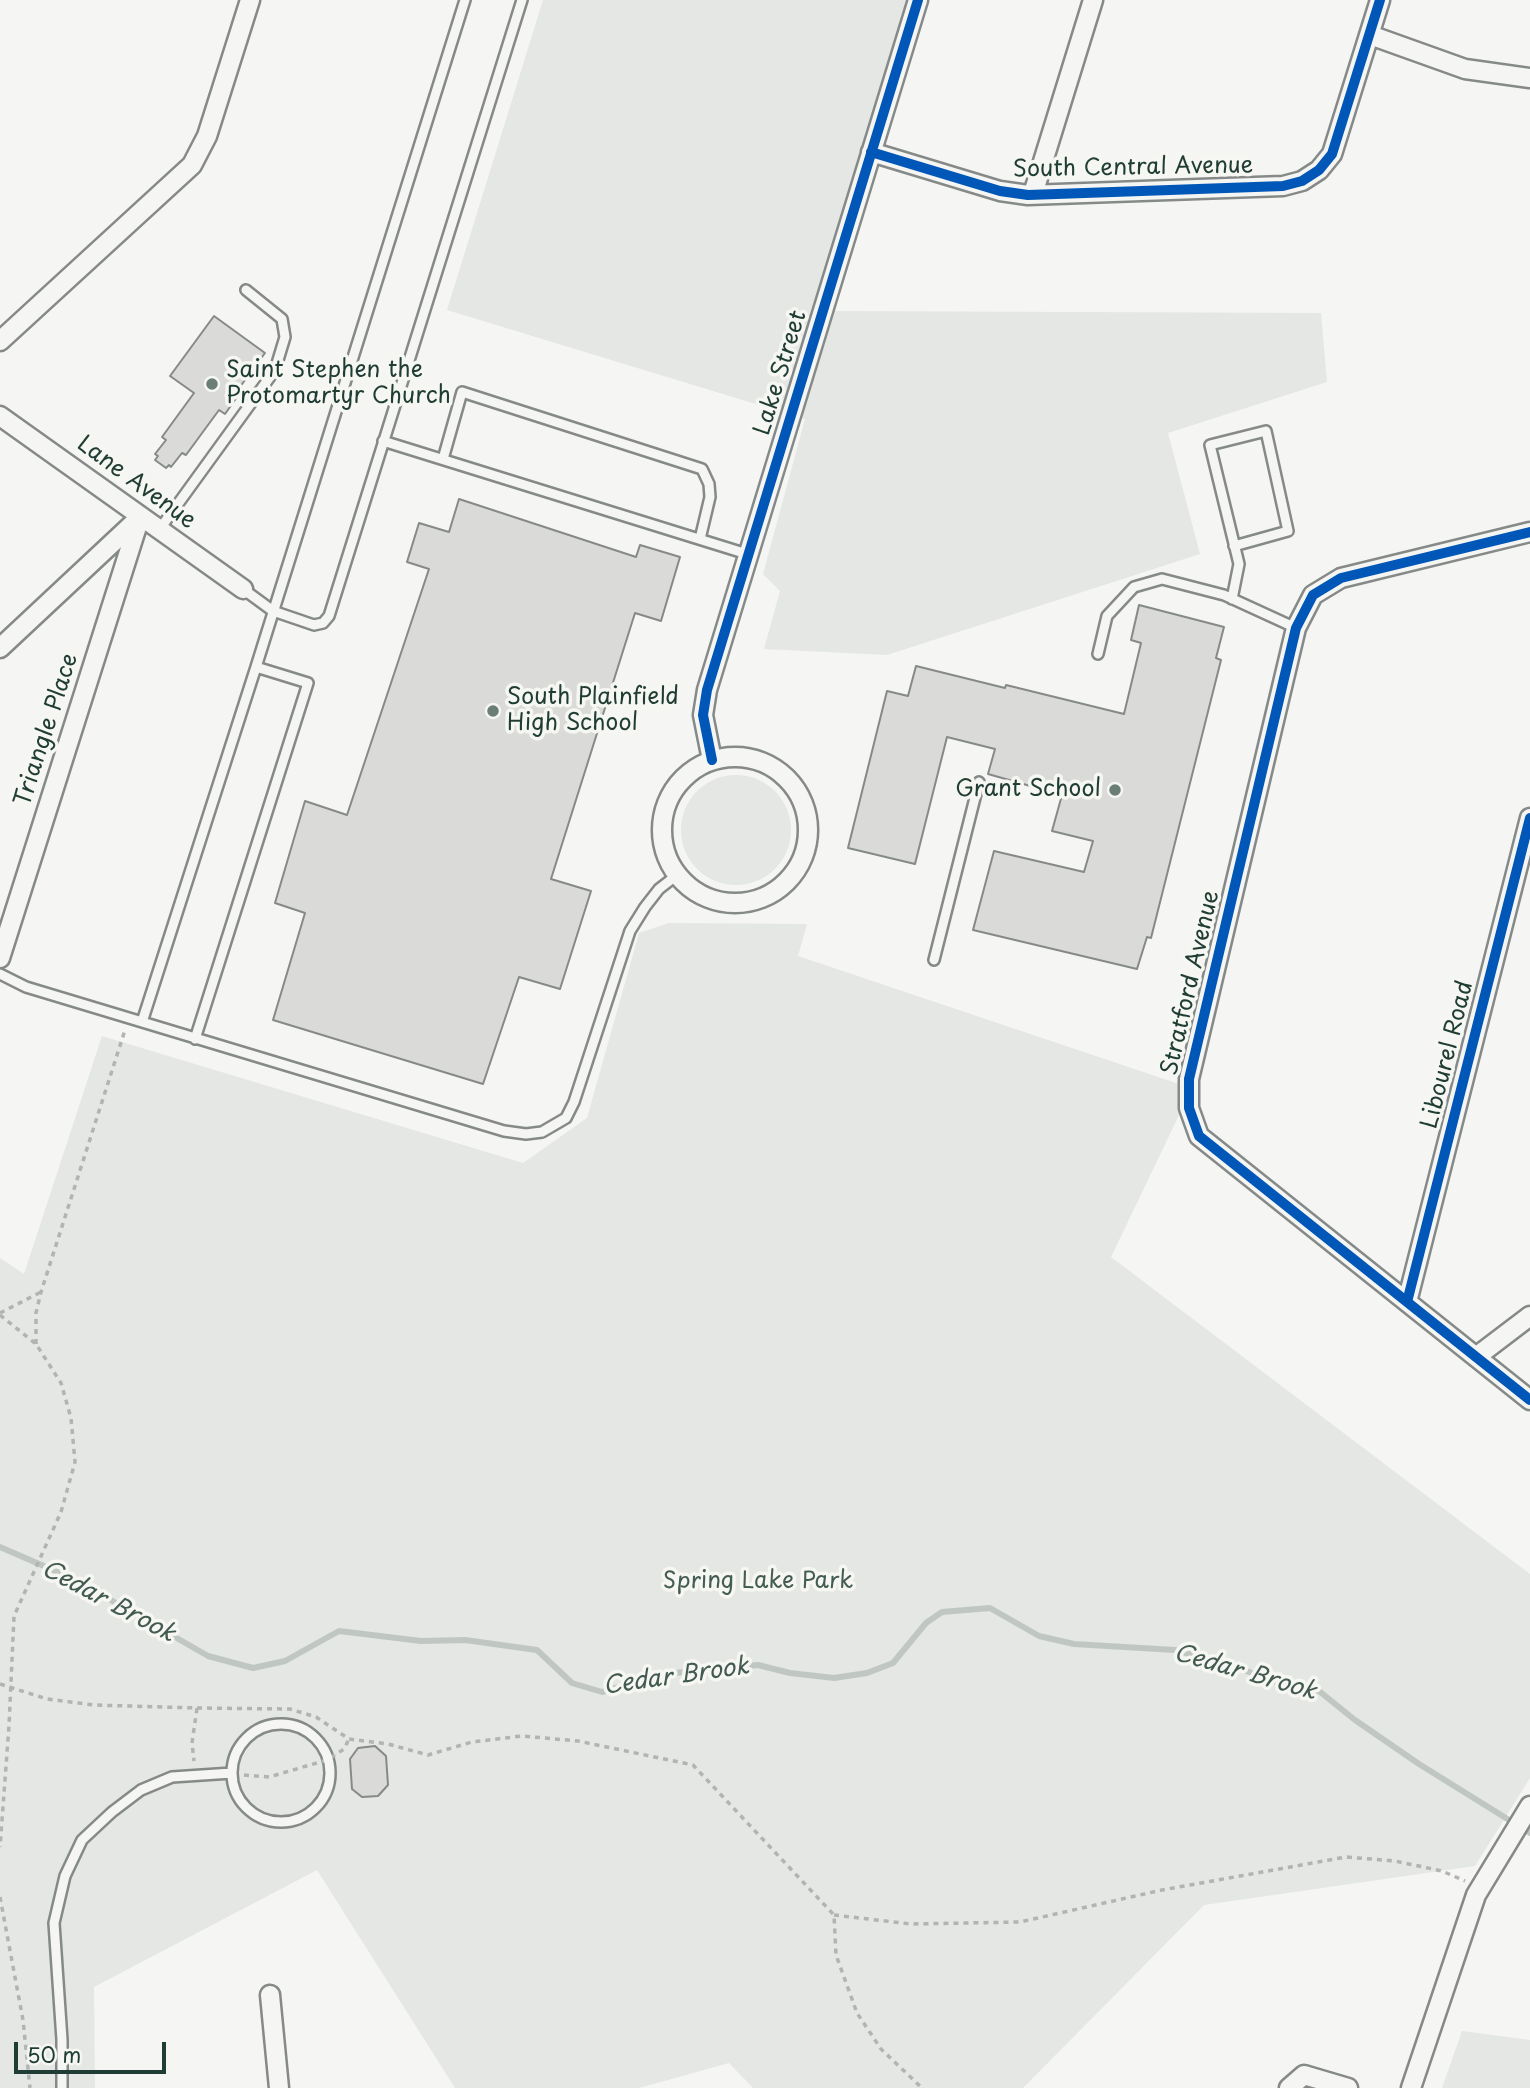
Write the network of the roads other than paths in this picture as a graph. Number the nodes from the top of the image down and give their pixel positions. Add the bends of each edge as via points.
1 (250, 0) edge
2 (465, 0) edge
3 (522, 0) edge
4 (918, 0) edge
5 (1093, 0) edge
6 (1380, 0) edge
7 (1370, 35) junction
8 (1530, 78) edge
9 (872, 152) junction
10 (1033, 194) junction
11 (246, 290) dead end
12 (0, 341) edge
13 (0, 416) edge
14 (383, 441) junction
15 (443, 458) junction
16 (141, 517) junction
17 (159, 530) junction
18 (1530, 532) edge
19 (700, 539) junction
20 (1234, 546) junction
21 (747, 554) junction
22 (243, 589) joint
23 (1232, 598) junction
24 (273, 611) junction
25 (1296, 628) junction
26 (0, 648) edge
27 (1098, 654) dead end
28 (256, 667) junction
29 (712, 760) junction
30 (979, 782) dead end
31 (1530, 818) edge
32 (677, 875) junction
33 (0, 958) edge
34 (934, 960) dead end
35 (0, 974) edge
36 (142, 1022) junction
37 (195, 1039) junction
38 (1408, 1302) junction
39 (1530, 1316) edge
40 (1476, 1357) junction
41 (1530, 1400) edge
42 (232, 1773) junction
43 (1530, 1806) edge
44 (270, 1995) dead end
45 (62, 2088) edge
46 (279, 2088) edge
47 (1289, 2088) edge
48 (1348, 2088) edge
49 (1410, 2088) edge

1 - 12 street via 207,136 192,165
2 - 24 lane
3 - 14 lane
4 - 9 street, Lake Street
5 - 10 street
6 - 7 street, South Central Avenue
7 - 8 street via 1465,69
7 - 10 street, South Central Avenue via 1332,154 1302,181 1283,186
9 - 10 street, South Central Avenue via 1000,191
9 - 21 street, Lake Street
11 - 17 lane via 282,318 285,337 275,370
13 - 16 street, Lane Avenue
14 - 15 lane
14 - 24 lane via 329,616 314,625
15 - 19 lane
15 - 19 lane via 462,392 702,469 710,497
16 - 17 street, Lane Avenue
16 - 26 street
16 - 33 street, Triangle Place
17 - 22 street, Lane Avenue
18 - 25 street, Stratford Avenue via 1341,578 1313,595
19 - 21 lane
20 - 20 lane via 1210,445 1266,431 1288,530
20 - 23 lane via 1239,564
21 - 29 street, Lake Street via 704,703
22 - 24 lane
23 - 25 lane
23 - 27 lane via 1162,579 1134,587 1108,616
24 - 28 lane
25 - 38 street, Stratford Avenue via 1189,1079 1189,1108 1199,1136
28 - 36 lane
28 - 37 lane via 309,683
29 - 32 street via 686,775 667,800 662,841
29 - 32 street via 732,756 764,762 789,780 805,808 808,840 804,856 786,882 755,901 714,900 695,892
30 - 34 lane
31 - 38 street, Libourel Road
32 - 37 lane via 659,889 630,931 574,1102 566,1118 542,1132 504,1131
35 - 36 lane
36 - 37 lane
38 - 40 street, Stratford Avenue
39 - 40 street
40 - 41 street, Stratford Avenue
42 - 42 lane via 239,1800 255,1815 272,1821 291,1821 308,1814 329,1784 323,1748 312,1734 295,1725 277,1723 245,1739
42 - 45 lane via 173,1777 141,1790 82,1840 65,1875 54,1923
43 - 49 street via 1480,1888
44 - 46 street
47 - 48 street via 1304,2076

